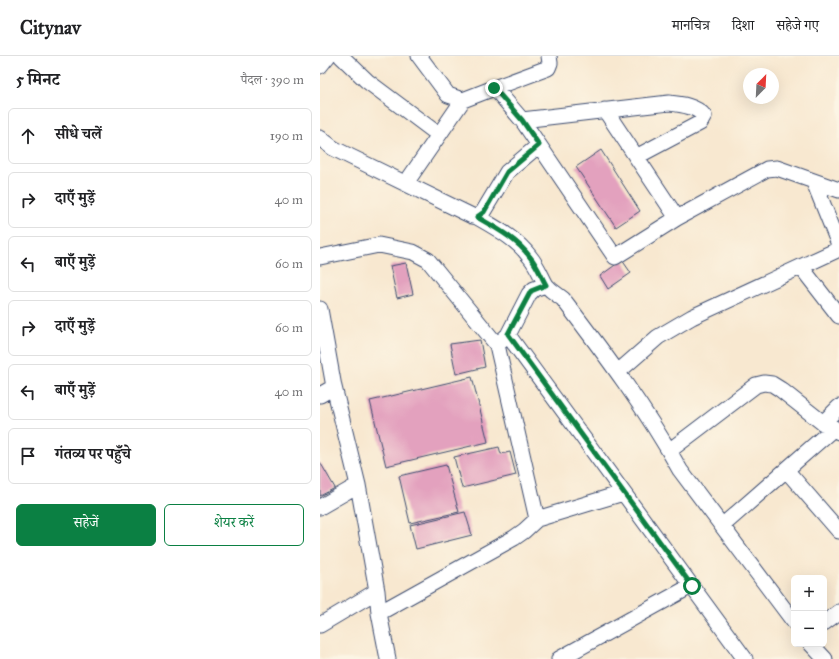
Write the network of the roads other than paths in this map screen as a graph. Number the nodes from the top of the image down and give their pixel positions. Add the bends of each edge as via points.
1 (328, 56) edge
2 (341, 56) edge
3 (419, 56) edge
4 (549, 56) edge
5 (320, 66) edge
6 (494, 88) junction
7 (463, 100) junction
8 (605, 110) junction
9 (522, 120) junction
10 (438, 135) junction
11 (320, 138) edge
12 (539, 145) junction
13 (636, 157) junction
14 (814, 182) junction
15 (406, 183) junction
16 (839, 190) edge
17 (477, 217) junction
18 (677, 218) junction
19 (320, 256) edge
20 (801, 268) junction
21 (546, 285) junction
22 (320, 309) edge
23 (839, 316) edge
24 (508, 334) junction
25 (497, 345) junction
26 (618, 372) junction
27 (334, 387) junction
28 (320, 395) edge
29 (839, 407) edge
30 (832, 428) edge
31 (669, 451) junction
32 (786, 470) junction
33 (358, 485) junction
34 (623, 493) junction
35 (320, 507) edge
36 (537, 519) junction
37 (722, 526) junction
38 (839, 531) edge
39 (692, 586) junction
40 (377, 592) junction
41 (839, 612) edge
42 (379, 613) junction
43 (791, 618) edge
44 (827, 620) edge
45 (320, 625) edge
46 (815, 647) edge
47 (388, 659) edge
48 (559, 659) edge
49 (745, 659) edge
50 (825, 659) edge

1 - 5 street
2 - 10 street via 367,81
3 - 7 street via 448,95
4 - 6 street via 548,68
6 - 7 street
6 - 9 street
7 - 10 street
8 - 9 street
8 - 13 street
8 - 13 street via 670,102 690,106 704,116 700,123
9 - 12 street
10 - 15 street
11 - 15 street via 333,148
12 - 17 street via 507,172 484,212
12 - 18 street via 615,257
13 - 18 street
14 - 16 street
14 - 18 street via 771,168
14 - 20 street via 839,245 832,254
15 - 17 street
17 - 21 street via 520,246
19 - 25 street via 379,245 409,251 428,260
20 - 23 street
20 - 26 street via 678,324 658,337
21 - 24 street via 531,291
21 - 26 street via 563,299
22 - 27 street
24 - 25 street
24 - 34 street
25 - 36 street
26 - 31 street
27 - 28 street
27 - 33 street
29 - 30 street
30 - 31 street via 780,389 764,383 756,386
30 - 32 street
31 - 37 street
32 - 37 street
32 - 38 street
33 - 35 street
33 - 40 street
34 - 36 street
34 - 39 street
36 - 42 street via 514,538
37 - 43 street
39 - 48 street
39 - 49 street
40 - 42 street
40 - 45 street
41 - 44 street
42 - 47 street
46 - 50 street

